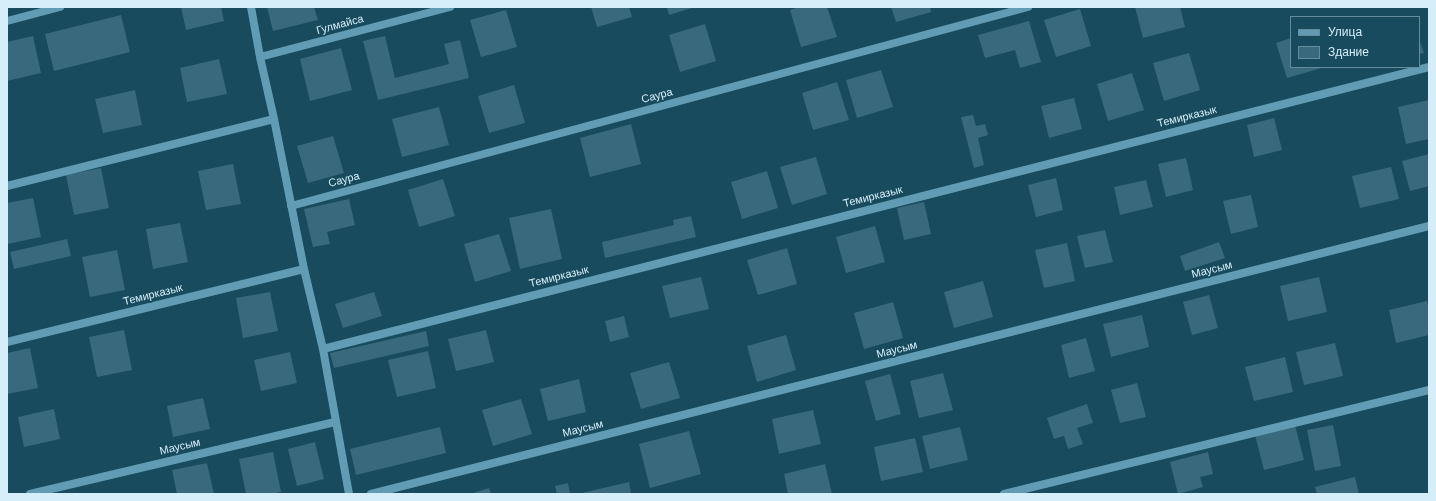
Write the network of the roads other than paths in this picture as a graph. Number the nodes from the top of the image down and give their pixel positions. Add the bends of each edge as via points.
1 (60, 7) edge
2 (251, 7) edge
3 (450, 7) edge
4 (1028, 7) edge
5 (7, 21) edge
6 (260, 57) junction
7 (1429, 67) edge
8 (274, 119) junction
9 (7, 186) edge
10 (291, 206) junction
11 (1429, 226) edge
12 (304, 269) junction
13 (7, 342) edge
14 (323, 348) junction
15 (1429, 390) edge
16 (335, 422) junction
17 (30, 494) edge
18 (349, 494) edge
19 (371, 494) edge
20 (1004, 494) edge

1 - 5 street
2 - 6 street
3 - 6 street, Гулмайса
4 - 10 street, Саура
6 - 8 street
7 - 14 street, Темирказык
8 - 9 street
8 - 10 street
10 - 12 street
11 - 19 street, Маусым
12 - 13 street, Темирказык
12 - 14 street
14 - 16 street
15 - 20 street
16 - 17 street, Маусым
16 - 18 street

